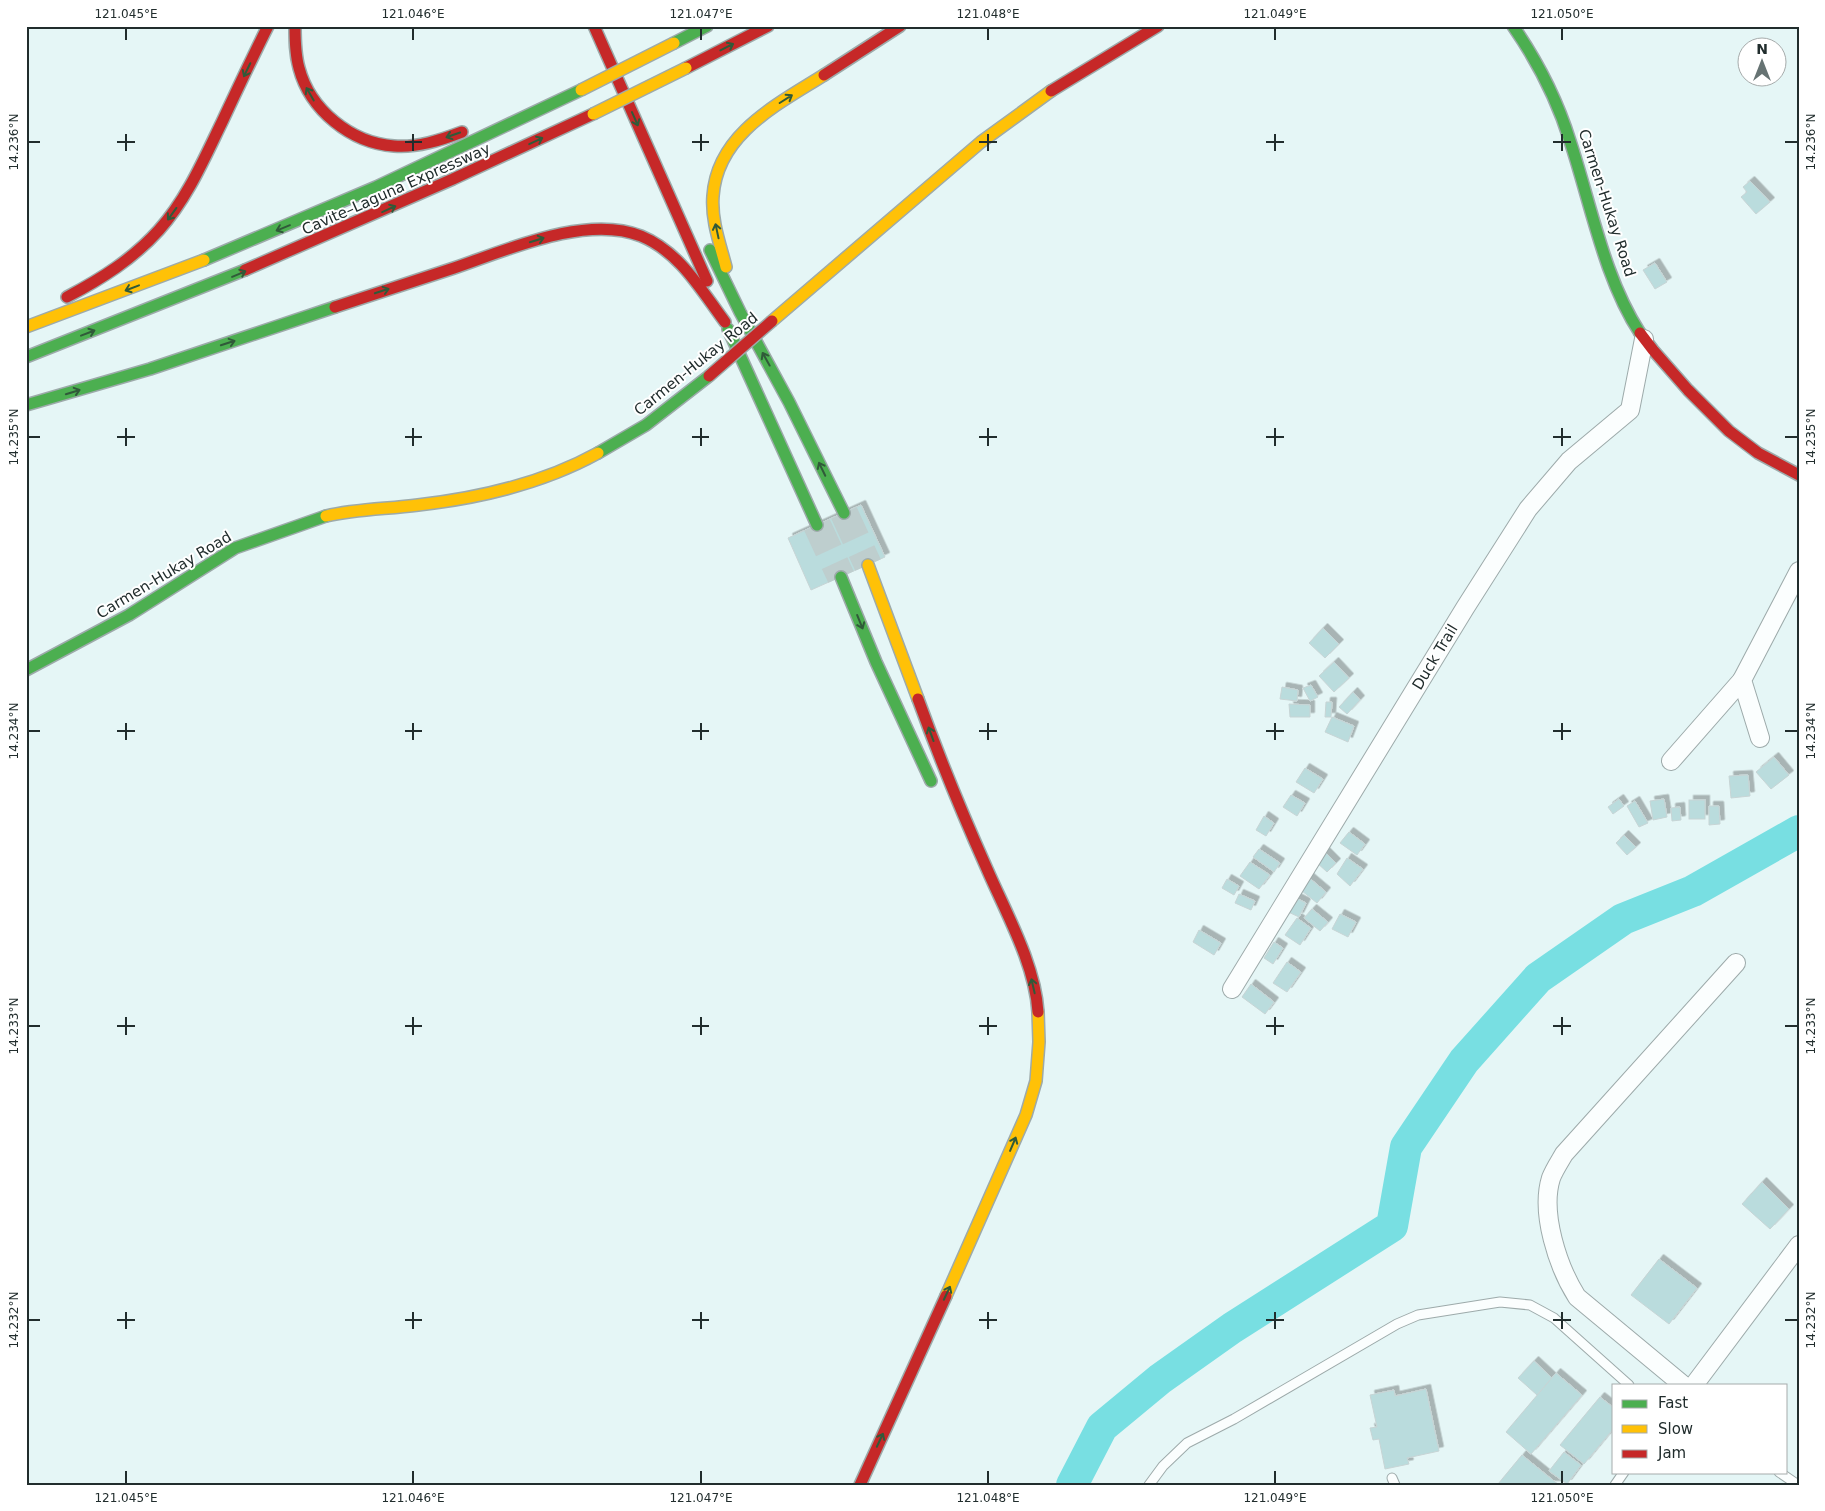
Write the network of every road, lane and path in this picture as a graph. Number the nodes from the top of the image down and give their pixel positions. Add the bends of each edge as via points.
1 (268, 26) edge
2 (295, 26) edge
3 (594, 26) edge
4 (707, 26) edge
5 (768, 26) edge
6 (900, 26) edge
7 (1158, 26) edge
8 (1513, 26) edge
9 (625, 54) dead end
10 (581, 90) junction
11 (644, 99) dead end
12 (703, 235) dead end
13 (740, 312) junction
14 (26, 318) edge
15 (725, 322) junction
16 (26, 327) edge
17 (1644, 339) junction
18 (26, 357) edge
19 (26, 405) edge
20 (1799, 475) edge
21 (844, 513) tunnel mouth
22 (817, 525) tunnel mouth
23 (868, 565) tunnel mouth
24 (1799, 571) edge
25 (841, 577) tunnel mouth
26 (26, 670) edge
27 (1742, 680) junction
28 (1760, 738) dead end
29 (1671, 761) dead end
30 (937, 795) dead end
31 (1736, 963) dead end
32 (1232, 989) dead end
33 (1799, 1244) edge
34 (1627, 1384) edge
35 (1682, 1384) edge
36 (1695, 1384) edge
37 (1623, 1474) edge
38 (1782, 1474) edge
39 (860, 1485) edge
40 (1149, 1485) edge
41 (1615, 1485) edge
42 (1798, 1485) edge

1 -> 14 main road via 188,188 159,230 106,276
10 -> 2 main road via 428,143 410,146 376,143 345,131 314,100 300,76 295,54
3 -> 15 main road
4 - 10 main road, Cavite–Laguna Expressway, bridge
18 -> 5 main road, Cavite–Laguna Expressway, bridge via 219,282 464,176
13 -> 6 main road via 713,210 715,184 728,150 744,129 762,114
7 - 26 main road, Carmen-Hukay Road, bridge via 1054,90 981,142 709,376 646,425 613,445 538,480 494,492 430,504 328,516 235,548 129,615
8 - 17 main road, Carmen-Hukay Road via 1543,71 1558,103 1607,260 1623,301
9 - 11 main road
10 -> 16 main road, Cavite–Laguna Expressway via 307,218
12 - 13 main road
21 -> 13 main road
19 -> 15 main road via 150,368 518,246 590,228 623,231 655,242 667,250
15 - 22 main road
17 - 20 main road, Carmen-Hukay Road via 1720,424 1753,450
17 - 32 street, Duck Trail via 1630,410 1569,461 1528,509
39 -> 23 main road via 1026,1115 1036,1081 1040,1042 1037,1002 1026,959 948,780
24 - 27 street
25 -> 30 main road
27 - 28 street
27 - 29 street
31 - 35 street via 1564,1154 1551,1178 1550,1227 1567,1281 1577,1297
33 - 36 street
34 - 40 lane via 1554,1318 1530,1305 1500,1302 1418,1315 1187,1443
37 - 41 lane
38 - 42 lane

